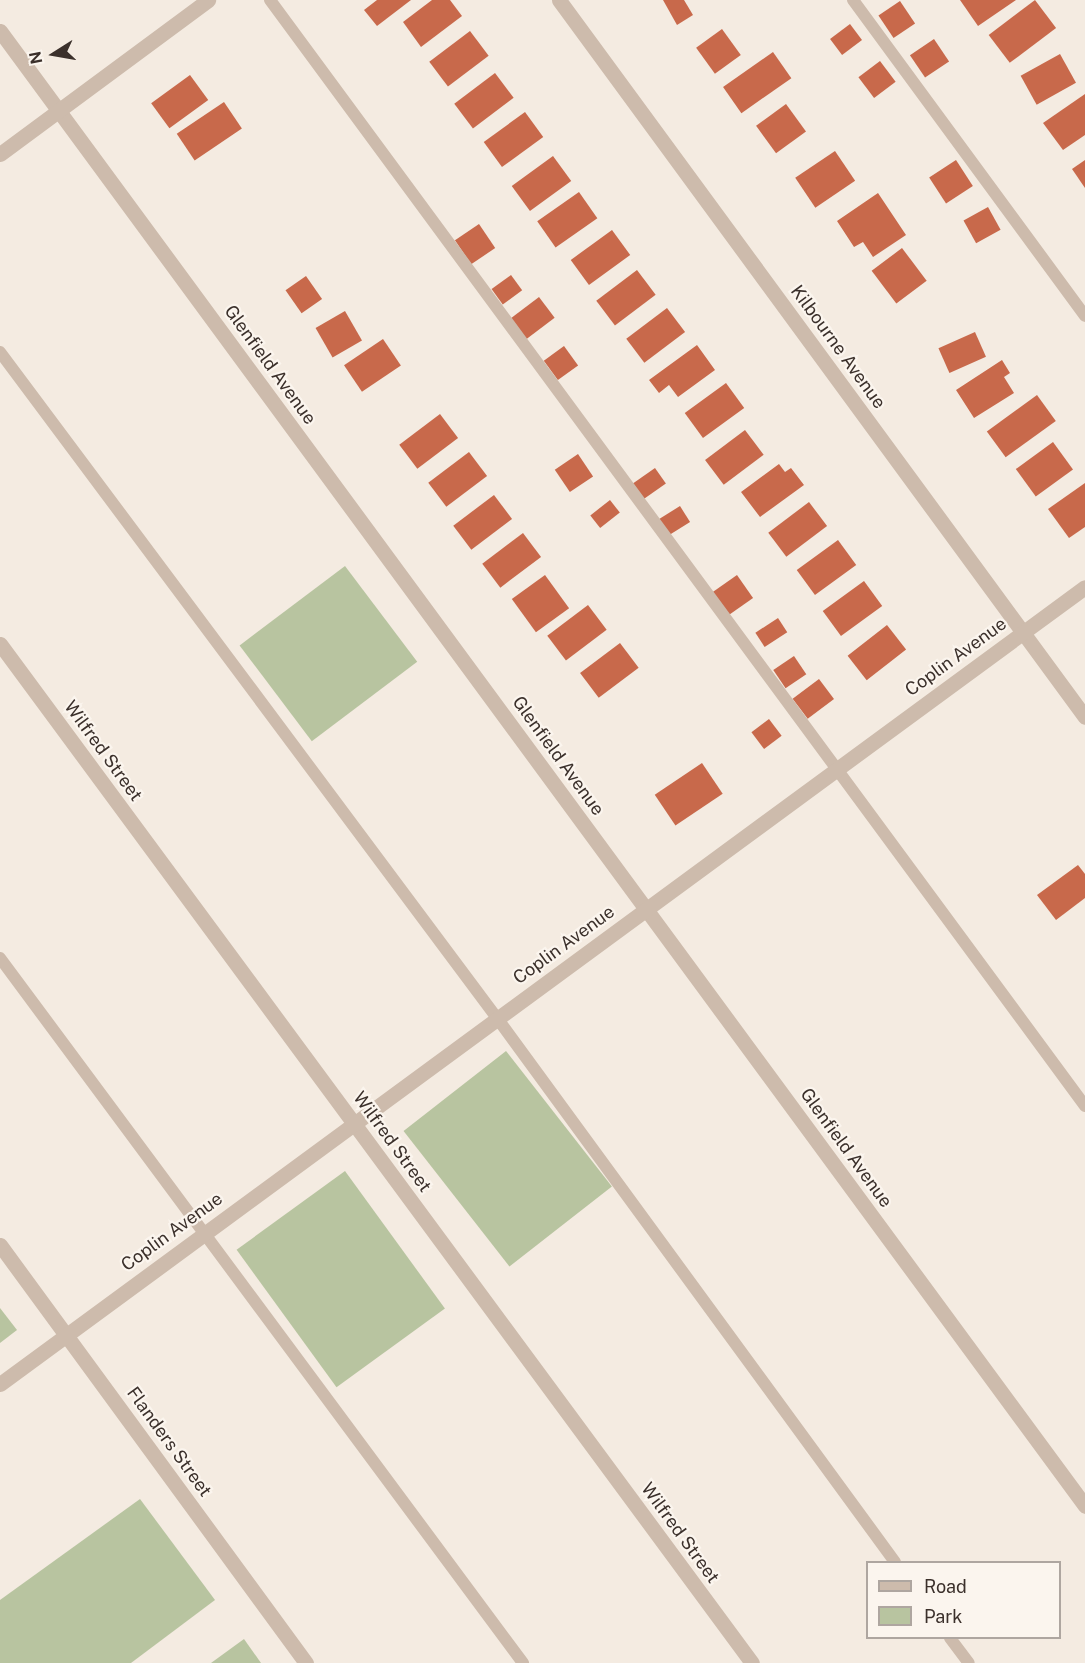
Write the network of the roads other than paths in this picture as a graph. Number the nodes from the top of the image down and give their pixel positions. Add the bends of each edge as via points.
1 (208, 0) edge
2 (270, 0) edge
3 (559, 0) edge
4 (853, 0) edge
5 (0, 31) edge
6 (59, 110) junction
7 (0, 154) edge
8 (1085, 316) edge
9 (0, 352) edge
10 (1085, 587) edge
11 (1023, 632) junction
12 (0, 645) edge
13 (1085, 717) edge
14 (837, 769) junction
15 (647, 908) junction
16 (0, 958) edge
17 (497, 1018) junction
18 (1085, 1106) edge
19 (354, 1123) junction
20 (204, 1233) junction
21 (0, 1245) edge
22 (66, 1334) junction
23 (0, 1384) edge
24 (1085, 1506) edge
25 (894, 1561) edge
26 (951, 1639) edge
27 (306, 1663) edge
28 (523, 1663) edge
29 (752, 1663) edge
30 (969, 1663) edge

1 - 6 street
2 - 14 lane
3 - 11 street, Kilbourne Avenue
4 - 8 lane
5 - 6 street, Glenfield Avenue
6 - 7 street
6 - 15 street, Glenfield Avenue
9 - 17 lane
10 - 11 street, Coplin Avenue
11 - 13 street, Kilbourne Avenue
11 - 14 street, Coplin Avenue
12 - 19 street, Wilfred Street
14 - 15 street, Coplin Avenue
14 - 18 lane
15 - 17 street, Coplin Avenue
15 - 24 street, Glenfield Avenue
16 - 20 lane
17 - 19 street, Coplin Avenue
17 - 25 lane
19 - 20 street, Coplin Avenue
19 - 29 street, Wilfred Street
20 - 22 street, Coplin Avenue
20 - 28 lane
21 - 22 street, Flanders Street
22 - 23 street, Coplin Avenue
22 - 27 street, Flanders Street
26 - 30 lane

